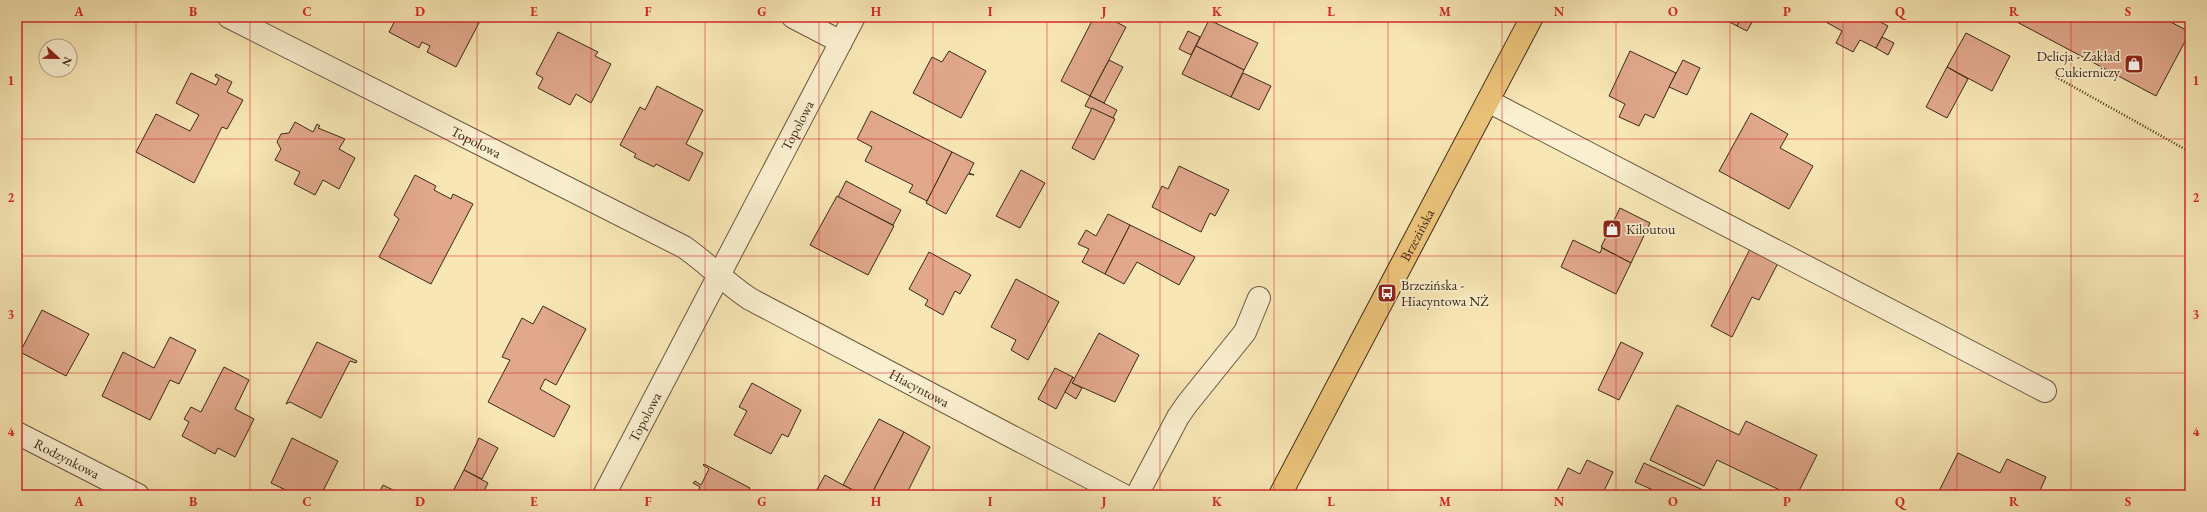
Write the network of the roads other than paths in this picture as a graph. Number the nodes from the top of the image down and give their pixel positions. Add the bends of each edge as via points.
1 (229, 17) edge
2 (793, 17) edge
3 (854, 17) edge
4 (1532, 17) edge
5 (841, 42) junction
6 (1488, 102) junction
7 (719, 276) junction
8 (1260, 298) dead end
9 (2045, 391) dead end
10 (17, 433) edge
11 (138, 495) edge
12 (604, 495) edge
13 (1122, 495) edge
14 (1137, 495) edge
15 (1280, 495) edge

1 - 7 street, Topolowa via 684,247
2 - 5 street
3 - 5 street, Topolowa
4 - 6 main road, Brzezińska
5 - 7 street, Topolowa
6 - 9 street
6 - 15 main road, Brzezińska
7 - 12 street, Topolowa
7 - 13 street, Hiacyntowa via 750,299
8 - 14 street via 1245,332 1178,417
10 - 11 street, Rodzynkowa

